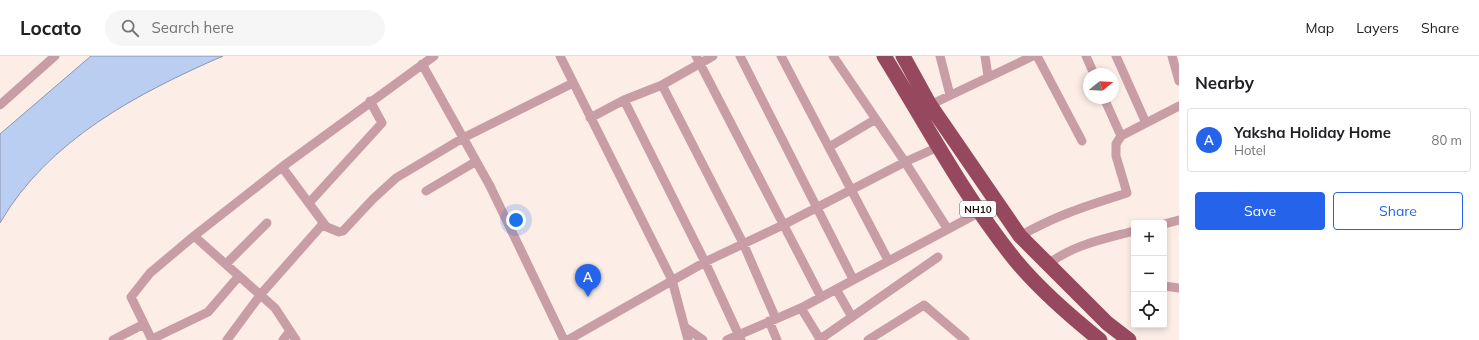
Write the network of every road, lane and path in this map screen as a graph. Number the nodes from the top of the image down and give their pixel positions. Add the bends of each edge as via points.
1 (55, 56) edge
2 (434, 56) edge
3 (560, 56) edge
4 (713, 56) edge
5 (740, 56) edge
6 (781, 56) edge
7 (833, 56) edge
8 (884, 56) edge
9 (903, 56) edge
10 (940, 56) edge
11 (985, 56) edge
12 (1037, 56) edge
13 (1086, 56) edge
14 (1116, 56) edge
15 (1172, 56) edge
16 (1028, 57) edge
17 (698, 60) edge
18 (422, 64) junction
19 (1091, 68) edge
20 (988, 76) junction
21 (1179, 81) edge
22 (573, 82) junction
23 (662, 85) junction
24 (950, 95) junction
25 (624, 100) junction
26 (370, 101) junction
27 (1, 102) edge
28 (1107, 104) edge
29 (930, 105) junction
30 (1179, 106) edge
31 (590, 118) junction
32 (876, 119) junction
33 (1146, 123) junction
34 (1121, 136) junction
35 (463, 138) junction
36 (1082, 141) dead end
37 (829, 147) junction
38 (938, 147) junction
39 (475, 162) junction
40 (905, 162) junction
41 (282, 167) junction
42 (851, 189) junction
43 (426, 191) dead end
44 (309, 203) junction
45 (817, 206) junction
46 (980, 212) junction
47 (1179, 220) edge
48 (267, 223) dead end
49 (1167, 223) edge
50 (784, 224) junction
51 (324, 225) junction
52 (947, 228) junction
53 (1131, 232) edge
54 (194, 236) junction
55 (1020, 236) junction
56 (743, 243) junction
57 (938, 257) dead end
58 (888, 260) junction
59 (705, 262) junction
60 (226, 264) junction
61 (1047, 265) junction
62 (239, 276) junction
63 (854, 279) junction
64 (672, 280) junction
65 (1167, 286) edge
66 (1179, 288) edge
67 (836, 289) junction
68 (261, 294) junction
69 (821, 296) junction
70 (801, 308) junction
71 (852, 317) junction
72 (773, 320) junction
73 (144, 324) junction
74 (686, 328) junction
75 (290, 331) junction
76 (739, 337) edge
77 (113, 340) edge
78 (152, 340) edge
79 (227, 340) edge
80 (283, 340) edge
81 (296, 340) edge
82 (564, 340) edge
83 (568, 340) edge
84 (688, 340) edge
85 (703, 340) edge
86 (727, 340) edge
87 (777, 340) edge
88 (819, 340) edge
89 (868, 340) edge
90 (965, 340) edge
91 (1100, 340) edge
92 (1129, 340) edge

1 - 27 street
2 - 18 street
3 - 22 street
4 - 17 street
5 - 45 street
6 - 37 street
7 - 32 street
8 - 38 highway, NH10
9 - 29 highway
10 - 24 street
11 - 20 street
12 - 36 street
13 - 19 street
14 - 33 street
15 - 21 street
16 - 20 street
17 - 23 street
17 - 50 street
18 - 26 street
18 - 35 street
20 - 24 street
22 - 31 street
22 - 35 street
23 - 25 street
23 - 56 street
24 - 29 street
25 - 31 street
25 - 59 street
26 - 41 street
26 - 44 street via 382,123
28 - 34 street
29 - 55 highway
30 - 33 street
31 - 64 street
32 - 37 street
32 - 40 street
33 - 34 street
34 - 55 street via 1116,144 1116,156 1127,193 1070,210
35 - 39 street
35 - 51 street via 396,178 372,199 343,231
37 - 42 street
38 - 40 street
38 - 46 highway, NH10
39 - 43 street
39 - 82 street via 490,186
40 - 42 street
40 - 52 street
41 - 44 street
41 - 54 street
42 - 45 street
42 - 58 street
44 - 51 street
45 - 50 street
45 - 63 street
46 - 52 street
46 - 91 highway, NH10 via 1031,277 1061,308
47 - 49 street
48 - 60 street
50 - 56 street
50 - 69 street
51 - 68 street
52 - 58 street
53 - 61 street via 1074,249
54 - 60 street
54 - 73 street via 150,274 131,295
55 - 61 highway
56 - 59 street
56 - 72 street
57 - 71 street
58 - 63 street
59 - 64 street
59 - 76 street
60 - 62 street
61 - 92 highway via 1107,323
62 - 68 street
62 - 78 street via 208,312
63 - 67 street
64 - 74 street
64 - 83 street
65 - 66 street
67 - 69 street
67 - 71 street
68 - 75 street via 275,308
68 - 79 street
69 - 70 street
70 - 72 street
70 - 88 street
71 - 88 street
72 - 76 street
72 - 87 street
73 - 77 street
73 - 78 street
74 - 84 street
74 - 85 street
75 - 80 street
75 - 81 street
76 - 86 street
89 - 90 street via 924,305

